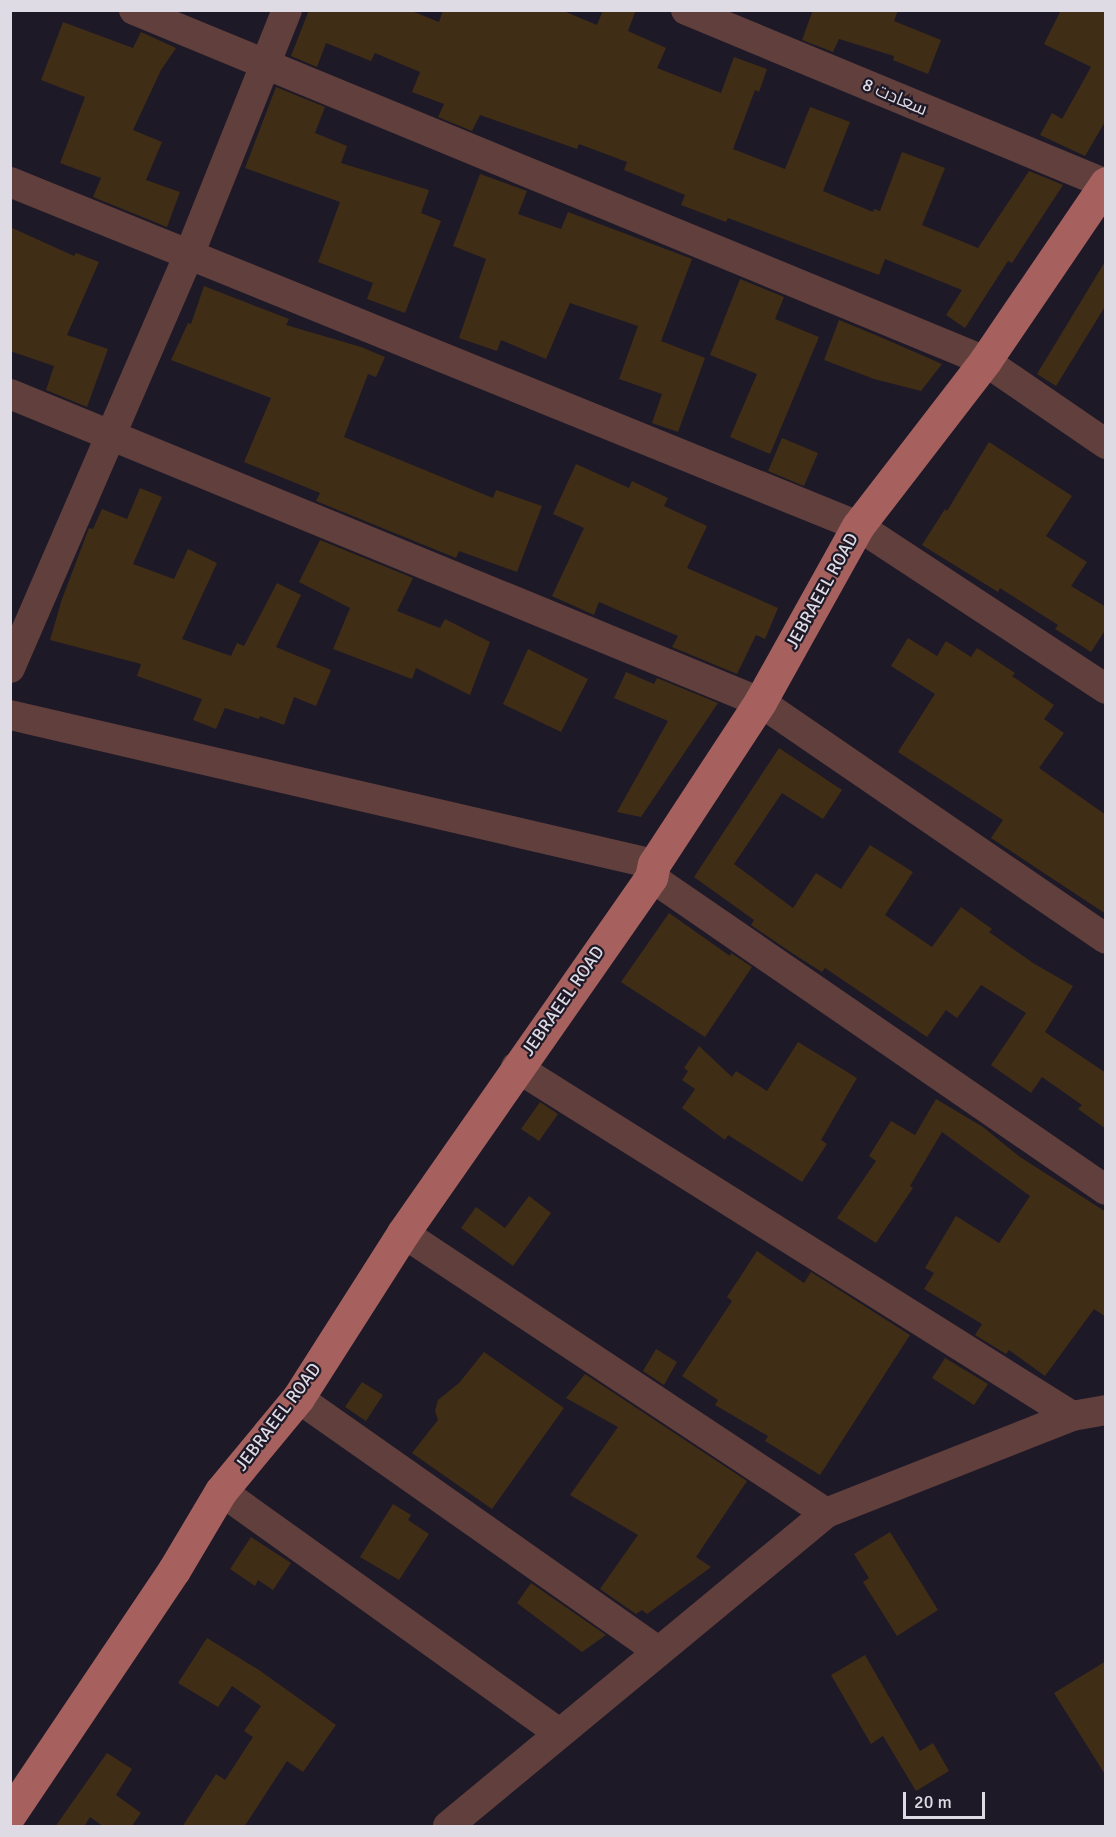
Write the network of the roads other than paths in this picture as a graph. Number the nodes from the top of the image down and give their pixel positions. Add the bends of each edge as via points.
1 (134, 10) edge
2 (287, 10) edge
3 (686, 10) edge
4 (267, 65) junction
5 (10, 182) edge
6 (1105, 184) edge
7 (189, 255) junction
8 (985, 361) junction
9 (10, 394) edge
10 (111, 437) junction
11 (1106, 444) edge
12 (858, 526) junction
13 (10, 668) edge
14 (1106, 688) edge
15 (760, 702) junction
16 (10, 715) edge
17 (652, 871) junction
18 (1106, 939) edge
19 (516, 1067) junction
20 (1106, 1190) edge
21 (404, 1233) junction
22 (298, 1398) junction
23 (1106, 1410) edge
24 (1072, 1416) junction
25 (221, 1491) junction
26 (826, 1513) junction
27 (658, 1651) junction
28 (559, 1732) junction
29 (10, 1814) edge
30 (448, 1827) edge

1 - 4 street
2 - 4 street
3 - 6 street, سعادت 8
4 - 7 street
4 - 8 street
5 - 7 street
6 - 8 main road, JEBRAEEL ROAD
7 - 10 street
7 - 12 street
8 - 11 street
8 - 12 main road, JEBRAEEL ROAD
9 - 10 street
10 - 13 street
10 - 15 street
12 - 14 street
12 - 15 main road, JEBRAEEL ROAD
15 - 17 main road, JEBRAEEL ROAD
15 - 18 street
16 - 17 street
17 - 19 main road, JEBRAEEL ROAD
17 - 20 street
19 - 21 main road, JEBRAEEL ROAD
19 - 24 street
21 - 22 main road, JEBRAEEL ROAD
21 - 26 street
22 - 25 main road, JEBRAEEL ROAD
22 - 27 street
23 - 24 street
24 - 26 street
25 - 28 street
25 - 29 main road, JEBRAEEL ROAD via 174,1570
26 - 27 street
27 - 28 street
28 - 30 street

